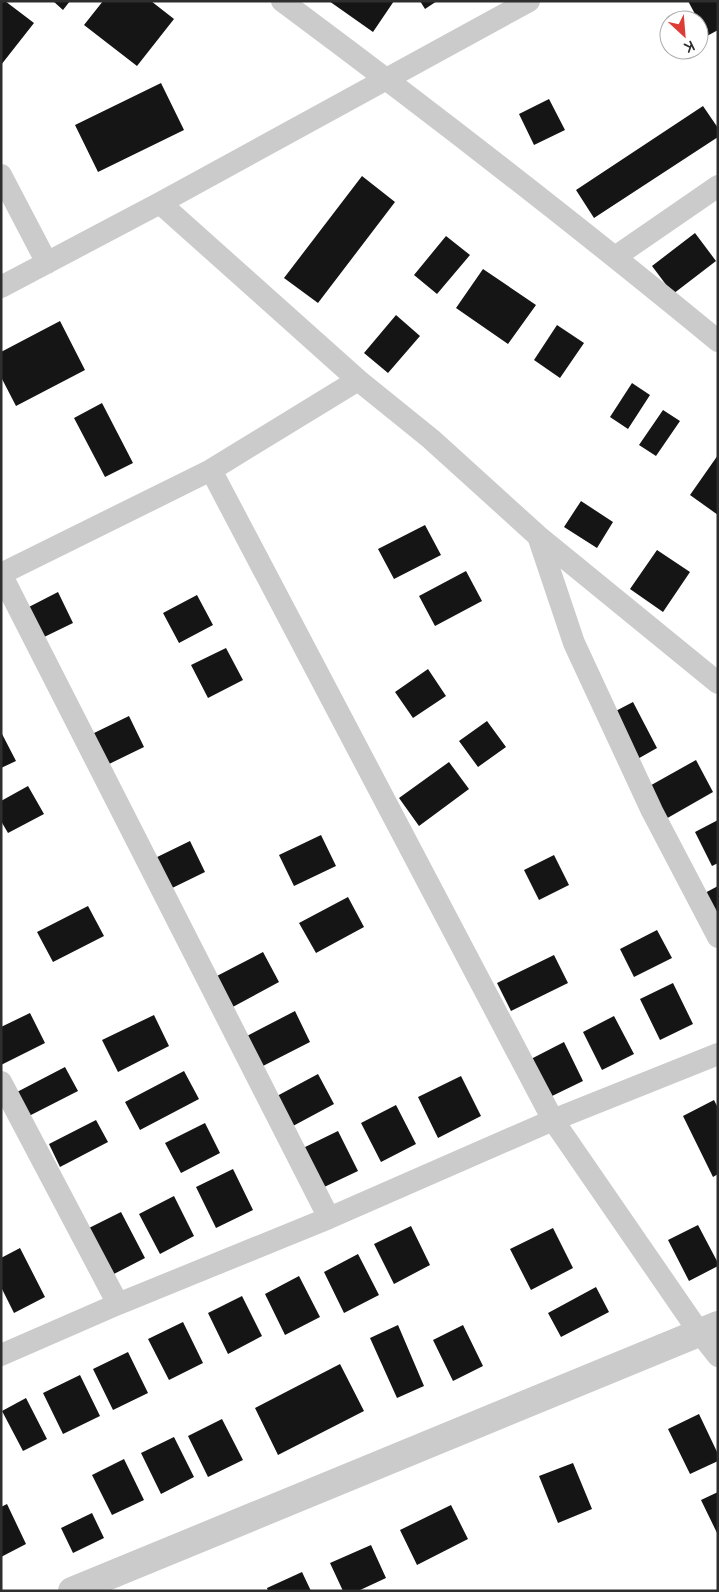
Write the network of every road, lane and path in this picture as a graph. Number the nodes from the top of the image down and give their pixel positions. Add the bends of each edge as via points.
1 (282, 1) edge
2 (529, 1) edge
3 (387, 79) junction
4 (1, 174) edge
5 (718, 186) edge
6 (160, 204) junction
7 (615, 256) junction
8 (47, 263) junction
9 (1, 288) edge
10 (718, 341) edge
11 (358, 380) junction
12 (211, 470) junction
13 (538, 536) junction
14 (718, 683) edge
15 (718, 938) edge
16 (718, 1054) edge
17 (1, 1082) edge
18 (553, 1120) junction
19 (329, 1218) junction
20 (118, 1304) junction
21 (708, 1329) edge
22 (1, 1355) edge
23 (718, 1356) edge
24 (72, 1591) edge

1 - 3 street
2 - 3 street
3 - 6 street
3 - 7 street
4 - 8 street
5 - 7 street
6 - 8 street
6 - 11 street
7 - 10 street
8 - 9 street
11 - 12 street
11 - 13 street via 431,439
12 - 18 street
12 - 19 street via 1,574
13 - 14 street
13 - 15 street via 574,643 652,811
16 - 18 street
17 - 20 street
18 - 19 street
18 - 21 street
19 - 20 street
20 - 22 street
21 - 23 street
21 - 24 street

